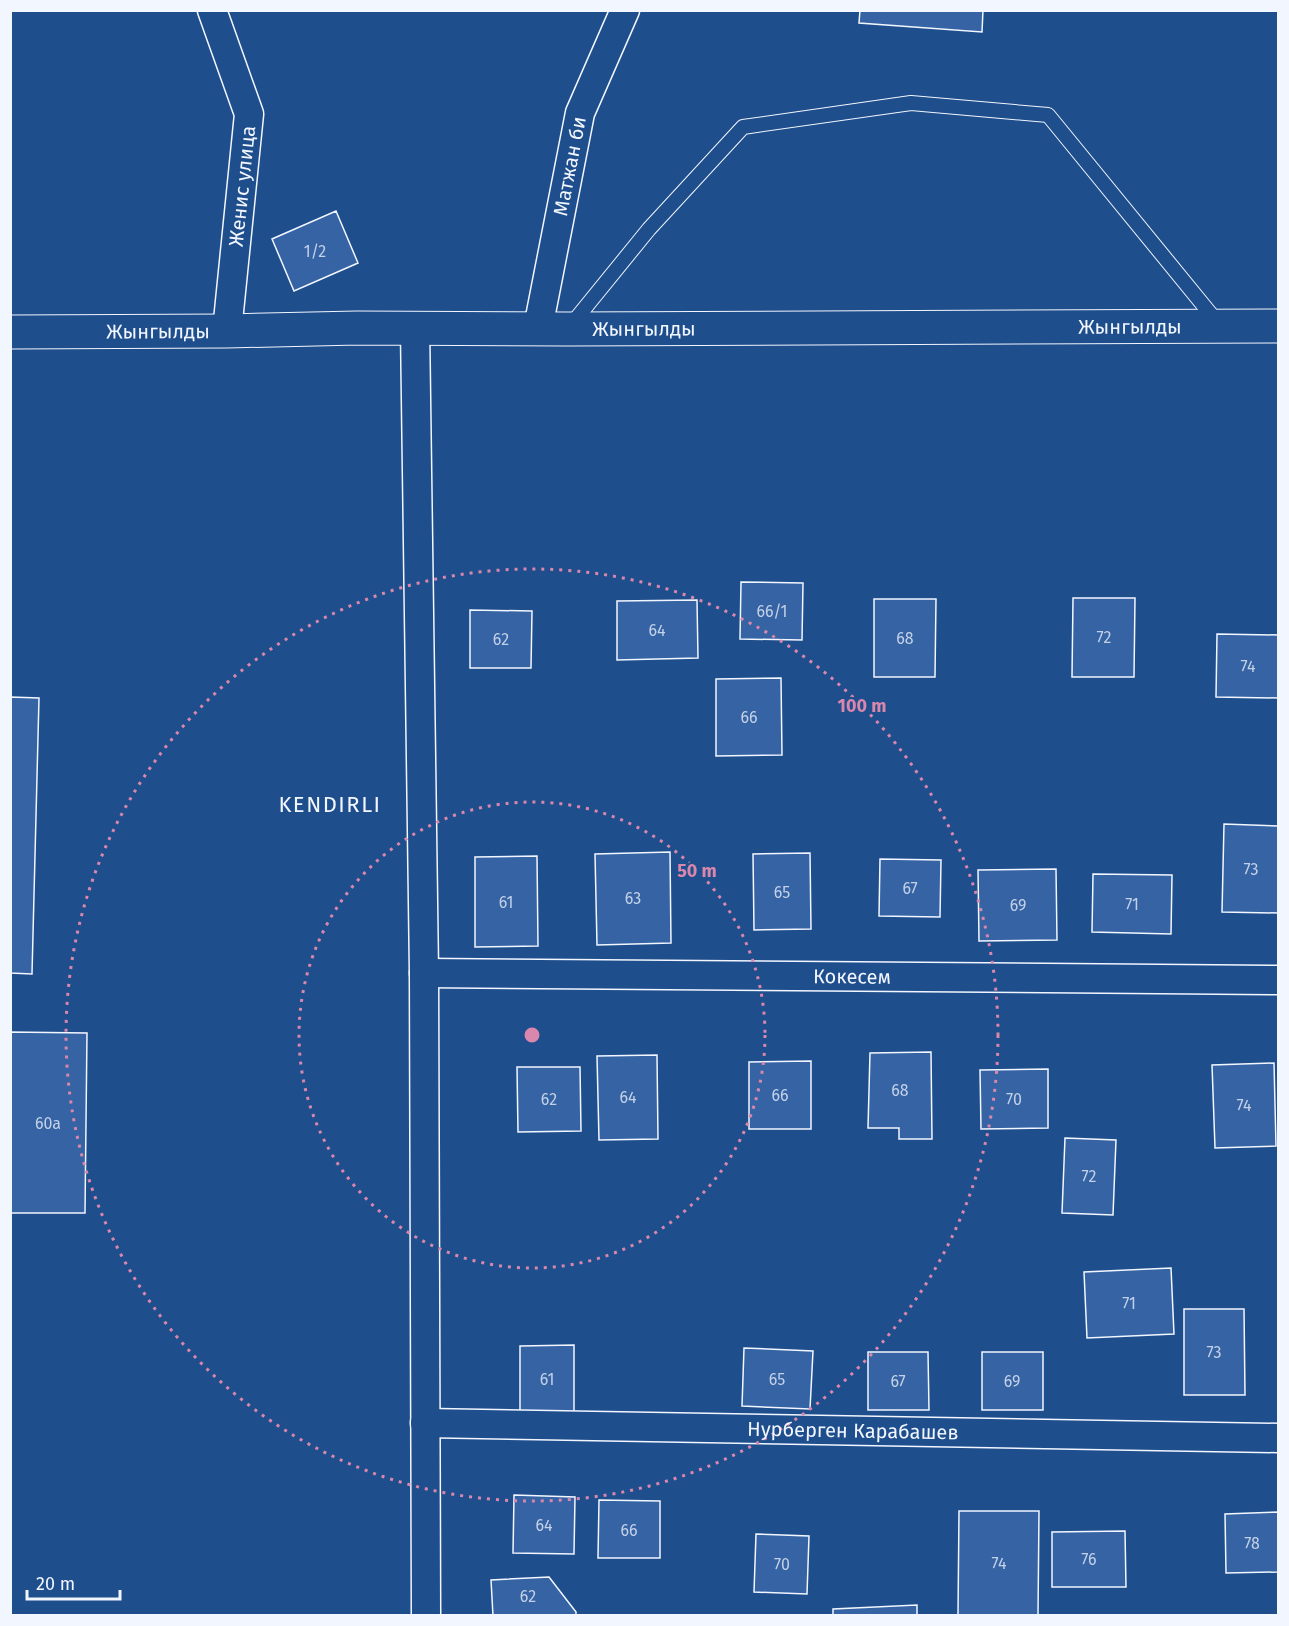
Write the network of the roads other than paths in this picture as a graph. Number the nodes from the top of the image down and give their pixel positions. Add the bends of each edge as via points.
1 (212, 10) edge
2 (626, 10) edge
3 (1220, 325) junction
4 (1278, 326) edge
5 (415, 327) junction
6 (553, 329) junction
7 (227, 331) junction
8 (10, 332) edge
9 (424, 973) junction
10 (1278, 980) edge
11 (425, 1423) junction
12 (1278, 1438) edge
13 (426, 1616) edge

1 - 7 street, Женис улица via 249,114
2 - 6 street, Матжан би via 580,113
3 - 4 street, Жынгылды
3 - 6 street, Жынгылды
3 - 6 lane via 1048,114 910,103 743,127
5 - 6 street, Жынгылды
5 - 7 street, Жынгылды
5 - 9 street
7 - 8 street, Жынгылды
9 - 10 street, Кокесем
9 - 11 street
11 - 12 street, Нурберген Карабашев
11 - 13 street

